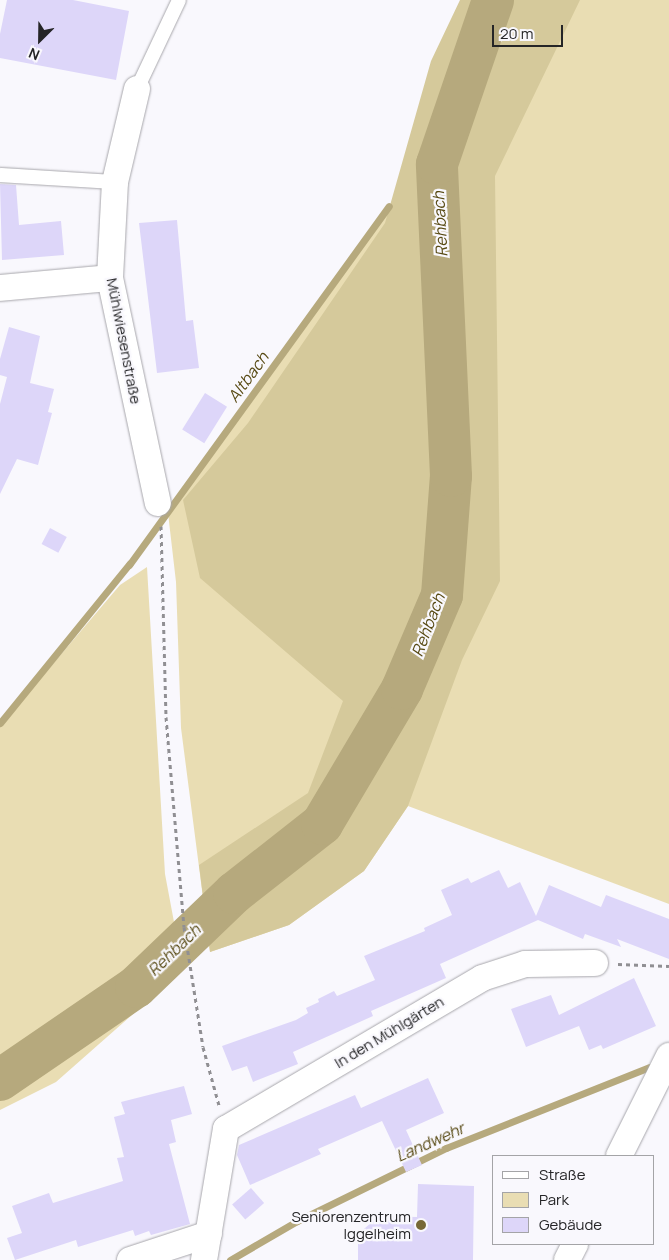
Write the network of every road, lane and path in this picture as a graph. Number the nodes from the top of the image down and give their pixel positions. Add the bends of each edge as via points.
1 (179, 0) edge
2 (137, 89) joint
3 (0, 175) edge
4 (115, 182) junction
5 (110, 278) junction
6 (0, 288) edge
7 (158, 503) dead end
8 (162, 534) dead end
9 (594, 963) joint
10 (669, 966) edge
11 (669, 1056) edge
12 (226, 1129) junction
13 (620, 1155) edge
14 (574, 1245) edge
15 (206, 1251) edge
16 (130, 1260) edge
17 (567, 1260) edge

1 - 2 lane
2 - 4 street, Mühlwiesenstraße
3 - 4 lane
4 - 5 street, Mühlwiesenstraße
5 - 6 street
5 - 7 street, Mühlwiesenstraße
8 - 12 path via 166,717 184,927 203,1048
9 - 10 path
9 - 12 street, In den Mühlgärten via 525,964 482,978
11 - 13 street
12 - 15 street
14 - 17 street
15 - 16 street

